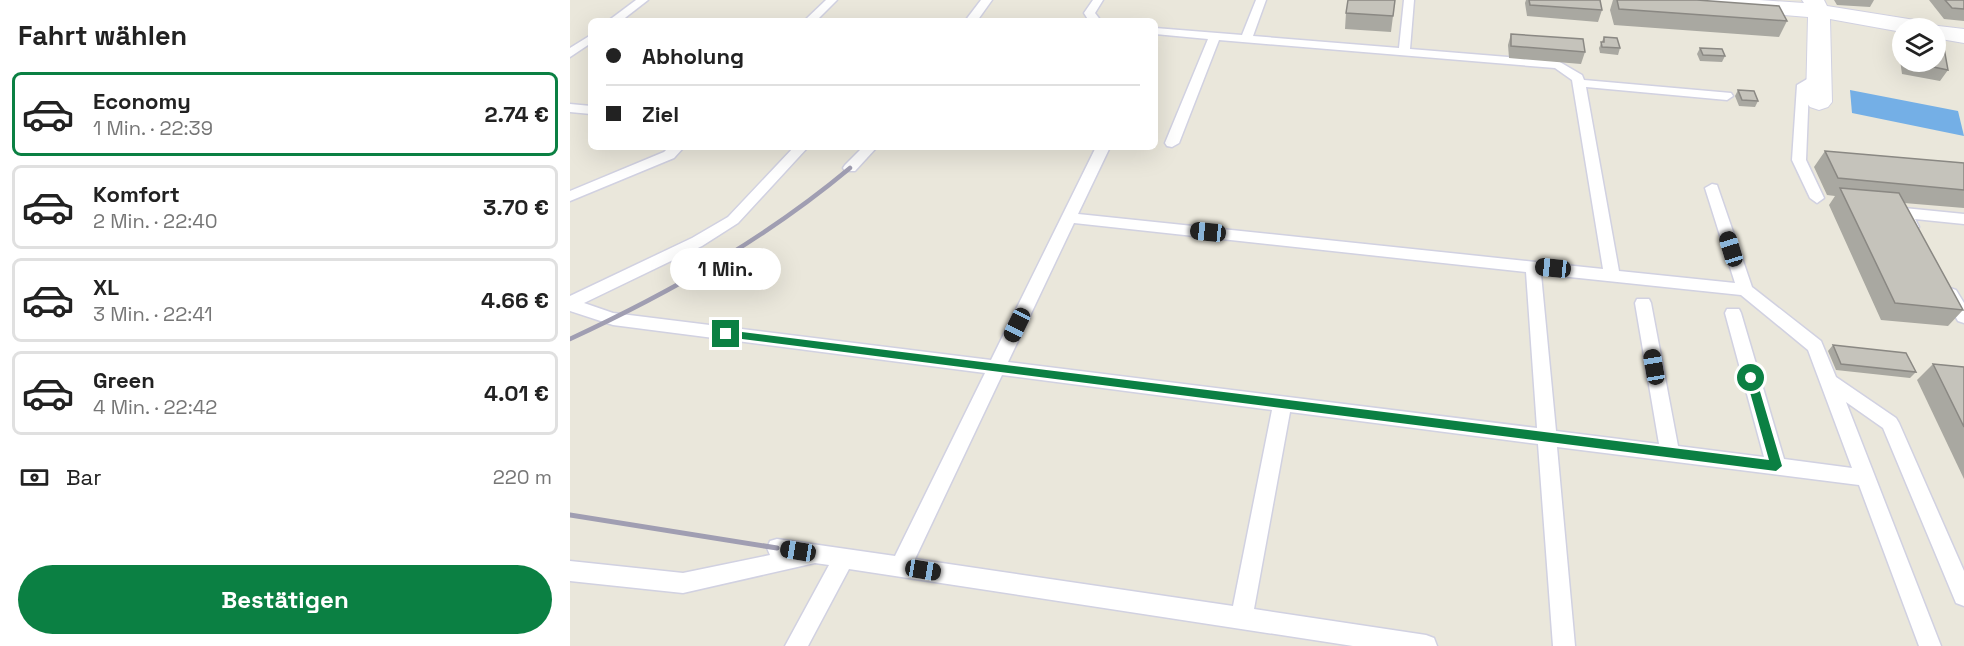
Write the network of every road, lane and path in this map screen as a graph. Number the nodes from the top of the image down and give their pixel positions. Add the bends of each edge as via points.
1 (643, 0) edge
2 (832, 0) edge
3 (987, 0) edge
4 (1098, 0) edge
5 (1261, 0) edge
6 (1409, 0) edge
7 (1672, 0) edge
8 (1816, 5) edge
9 (618, 18) edge
10 (813, 18) edge
11 (973, 18) edge
12 (1092, 18) edge
13 (1892, 22) edge
14 (1946, 33) edge
15 (1158, 34) edge
16 (1215, 36) junction
17 (1964, 36) edge
18 (1246, 38) junction
19 (588, 40) edge
20 (1404, 52) junction
21 (570, 54) edge
22 (1819, 76) junction
23 (1579, 83) junction
24 (1727, 96) dead end
25 (1819, 102) dead end
26 (570, 108) edge
27 (588, 110) edge
28 (1172, 143) dead end
29 (674, 150) edge
30 (798, 150) edge
31 (867, 150) edge
32 (1102, 150) edge
33 (850, 168) dead end
34 (1712, 188) dead end
35 (570, 196) edge
36 (1817, 198) dead end
37 (1069, 218) junction
38 (1964, 219) edge
39 (1920, 241) edge
40 (1533, 266) junction
41 (1612, 274) junction
42 (1942, 279) edge
43 (1744, 290) junction
44 (1643, 303) dead end
45 (570, 304) edge
46 (1732, 313) dead end
47 (1964, 317) edge
48 (996, 368) junction
49 (1829, 382) junction
50 (1282, 404) junction
51 (1548, 437) junction
52 (1670, 453) junction
53 (1776, 466) junction
54 (1866, 478) junction
55 (777, 548) dead end
56 (818, 554) junction
57 (843, 558) junction
58 (901, 566) junction
59 (570, 571) edge
60 (1964, 596) edge
61 (1242, 618) junction
62 (796, 646) edge
63 (1426, 646) edge
64 (1564, 646) edge
65 (1930, 646) edge

1 - 9 lane
2 - 10 lane
3 - 11 lane
4 - 12 lane via 1089,14
5 - 18 lane
6 - 20 lane
7 - 8 street
8 - 13 street
8 - 22 street
14 - 17 street
15 - 16 lane
16 - 18 lane
16 - 28 lane
18 - 20 lane
19 - 21 lane
20 - 23 lane via 1558,65 1578,78
22 - 25 street
22 - 36 lane via 1803,85 1799,160
23 - 24 lane
23 - 41 lane
26 - 27 lane
29 - 35 lane
30 - 45 lane via 733,220 697,242
31 - 33 lane
32 - 37 lane
34 - 43 lane
37 - 40 lane
37 - 48 lane
38 - 39 lane via 1904,213
40 - 41 lane
40 - 51 lane
41 - 43 lane
42 - 47 lane
43 - 49 lane via 1815,346
44 - 52 lane
45 - 48 lane via 613,320
46 - 53 lane
48 - 50 lane
48 - 58 lane
49 - 54 lane
49 - 60 lane via 1890,423
50 - 51 lane
50 - 61 lane
51 - 52 lane
51 - 64 lane
52 - 53 lane
53 - 54 lane
54 - 65 lane
55 - 56 lane
56 - 57 lane
56 - 59 lane via 682,583
57 - 58 lane
57 - 62 lane
58 - 61 lane
61 - 63 lane

